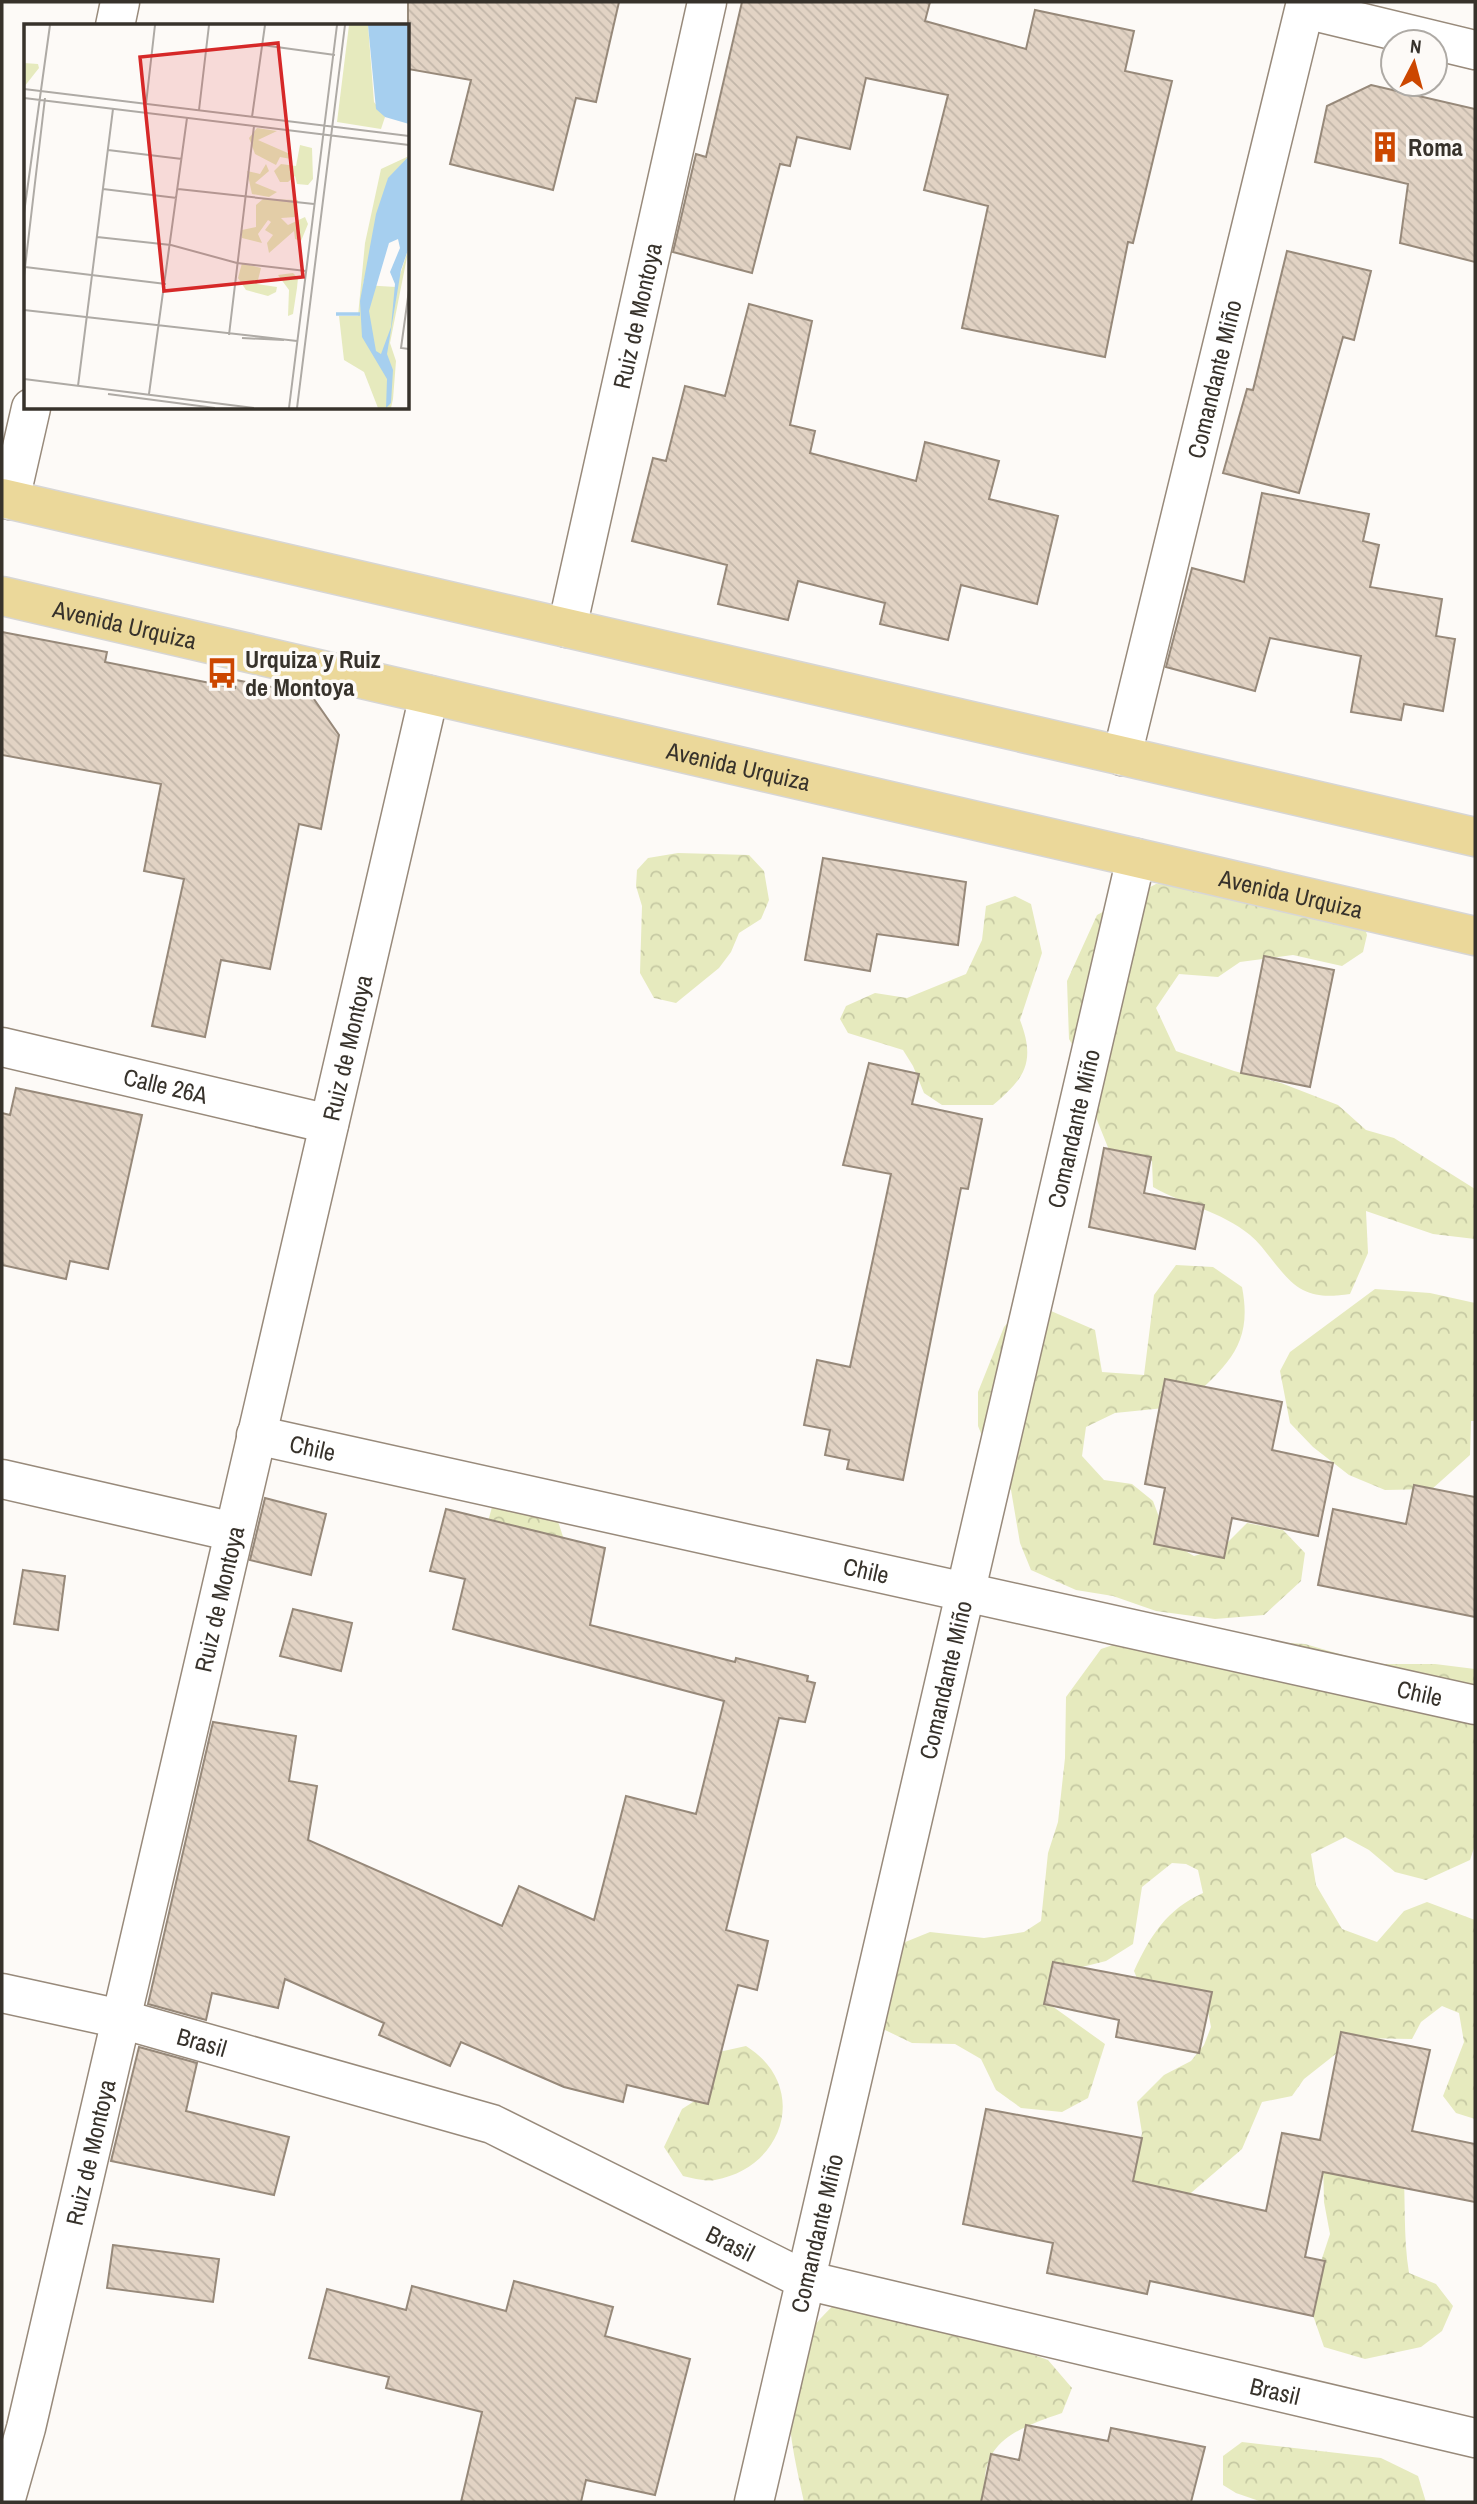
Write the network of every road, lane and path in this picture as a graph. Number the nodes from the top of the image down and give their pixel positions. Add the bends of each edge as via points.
1 (120, 2) edge
2 (707, 2) edge
3 (1306, 5) edge
4 (115, 24) edge
5 (1475, 50) edge
6 (30, 410) edge
7 (6, 499) edge
8 (2, 596) edge
9 (567, 628) junction
10 (429, 695) junction
11 (1122, 756) junction
12 (1475, 837) edge
13 (1136, 858) junction
14 (1475, 936) edge
15 (2, 1047) edge
16 (329, 1124) junction
17 (256, 1435) junction
18 (2, 1479) edge
19 (234, 1532) junction
20 (965, 1591) junction
21 (1475, 1705) edge
22 (2, 1993) edge
23 (121, 2019) junction
24 (805, 2280) junction
25 (14, 2426) edge
26 (1475, 2438) edge
27 (5, 2502) edge
28 (754, 2502) edge

1 - 4 street
2 - 9 street, Ruiz de Montoya
3 - 5 street
3 - 11 street, Comandante Miño
6 - 7 street
7 - 9 main road
8 - 10 main road, Avenida Urquiza
9 - 11 main road
10 - 13 main road, Avenida Urquiza
10 - 16 street, Ruiz de Montoya
11 - 12 main road
13 - 14 main road, Avenida Urquiza
13 - 20 street, Comandante Miño
15 - 16 street, Calle 26A
16 - 17 street, Ruiz de Montoya
17 - 19 street, Ruiz de Montoya
17 - 20 street, Chile
18 - 19 street
19 - 23 street, Ruiz de Montoya
20 - 21 street, Chile
20 - 24 street, Comandante Miño
22 - 23 street, Brasil
23 - 24 street, Brasil via 492,2124
23 - 25 street, Ruiz de Montoya
24 - 26 street, Brasil
24 - 28 street, Comandante Miño
25 - 27 street, Ruiz de Montoya

